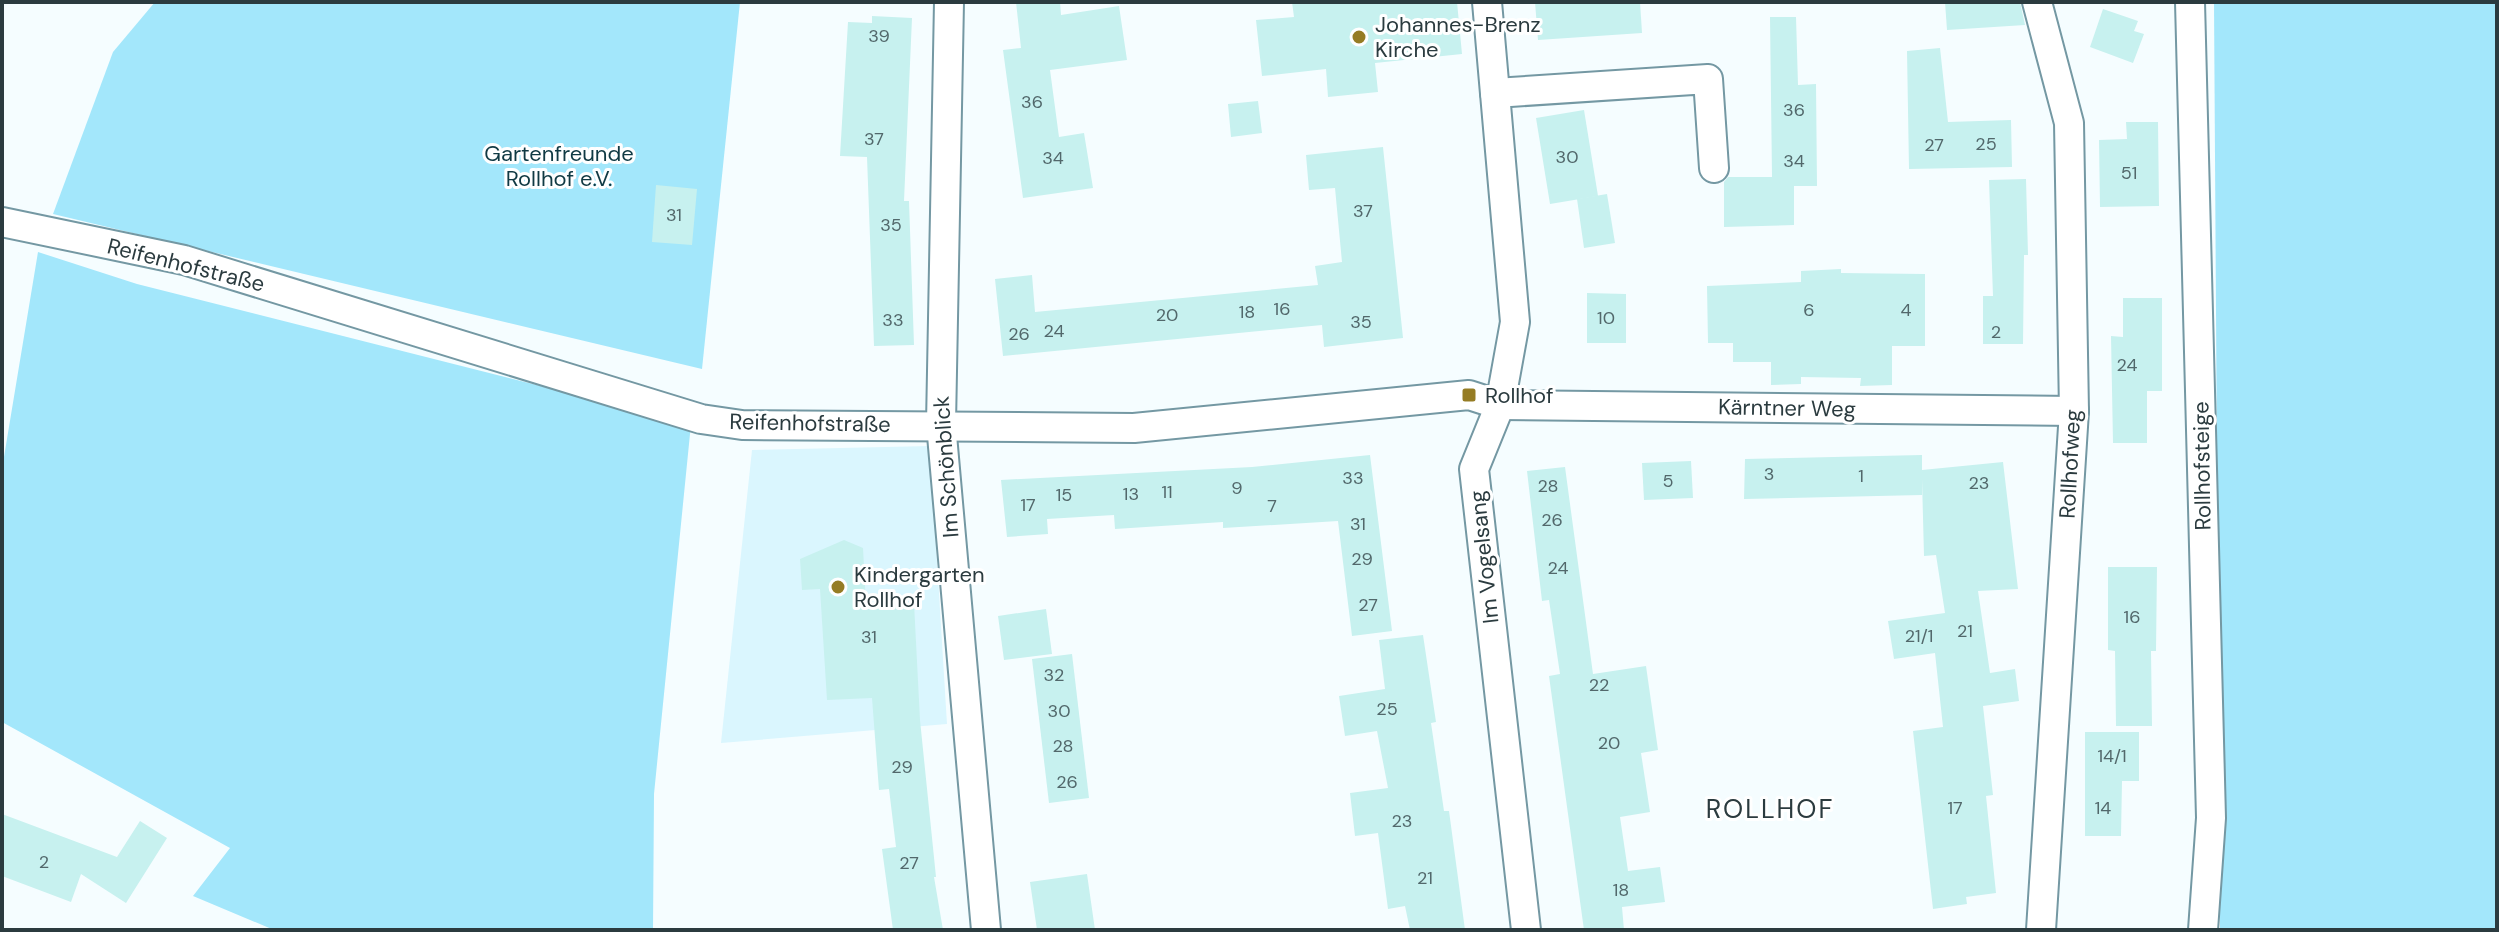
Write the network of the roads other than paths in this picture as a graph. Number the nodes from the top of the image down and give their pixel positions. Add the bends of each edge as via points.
1 (949, 2) edge
2 (1487, 2) edge
3 (2037, 2) edge
4 (2190, 2) edge
5 (1495, 93) junction
6 (1714, 168) dead end
7 (2, 222) edge
8 (1500, 405) junction
9 (2074, 411) junction
10 (941, 424) junction
11 (986, 930) edge
12 (1526, 930) edge
13 (2041, 930) edge
14 (2203, 930) edge

1 - 10 street, Im Schönblick
2 - 5 street, Im Vogelsang
3 - 9 street, Rollhofweg via 2069,123
4 - 14 street, Rollhofsteige via 2211,818
5 - 6 street via 1708,79
5 - 8 street, Im Vogelsang via 1515,322
7 - 10 street, Reifenhofstraße via 184,260 701,419 742,425
8 - 9 street, Kärntner Weg
8 - 10 street, Reifenhofstraße via 1469,395 1134,428
8 - 12 street, Im Vogelsang via 1474,469
9 - 13 street, Rollhofweg
10 - 11 street, Im Schönblick

